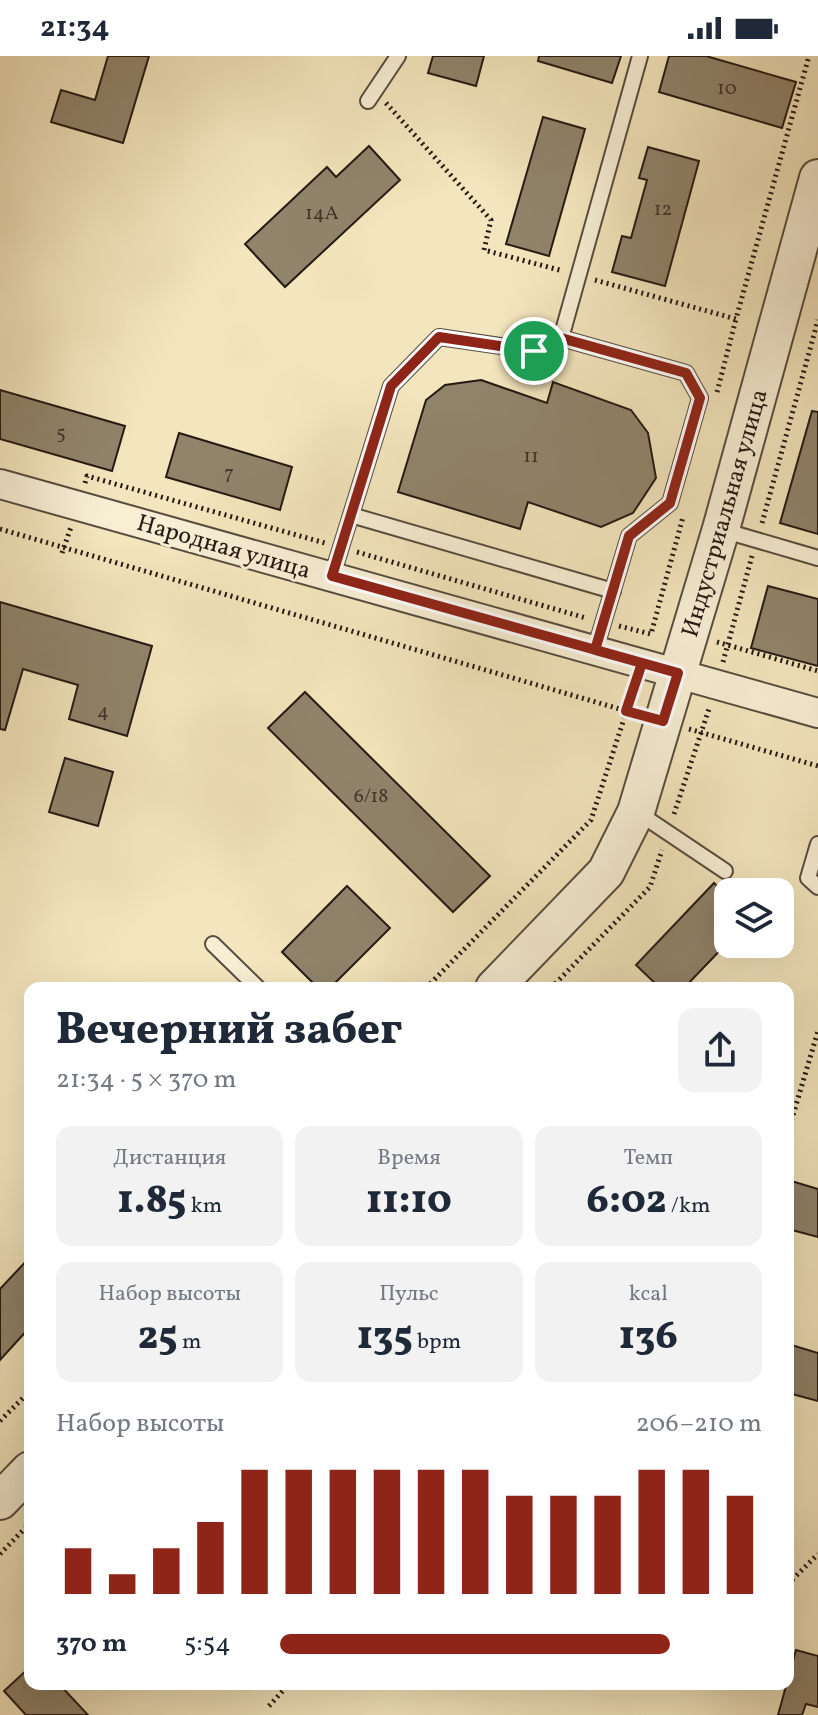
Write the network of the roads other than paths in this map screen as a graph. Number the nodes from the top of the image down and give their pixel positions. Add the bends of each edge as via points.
1 (398, 56) edge
2 (640, 56) edge
3 (372, 96) road end
4 (817, 182) edge
5 (561, 338) junction
6 (0, 484) edge
7 (351, 515) junction
8 (721, 529) junction
9 (818, 558) edge
10 (332, 576) junction
11 (613, 591) junction
12 (595, 650) junction
13 (678, 673) junction
14 (818, 713) edge
15 (636, 812) junction
16 (818, 844) edge
17 (725, 871) dead end
18 (818, 887) edge
19 (213, 944) dead end
20 (252, 982) edge
21 (500, 982) edge
22 (24, 1476) edge
23 (0, 1501) edge

1 - 3 lane
2 - 5 lane
4 - 8 street, Индустриальная улица
5 - 7 lane via 534,351 439,337 391,386
5 - 11 lane via 686,373 700,398 670,503 629,536
6 - 10 street, Народная улица
7 - 10 lane
7 - 11 lane
8 - 9 lane
8 - 13 street, Индустриальная улица
10 - 12 street, Народная улица
11 - 12 lane
12 - 13 street, Народная улица
13 - 14 street, Народная улица
13 - 15 street, Индустриальная улица
15 - 17 lane
15 - 21 street, Индустриальная улица via 606,872
16 - 18 lane via 808,878
19 - 20 lane
22 - 23 street

